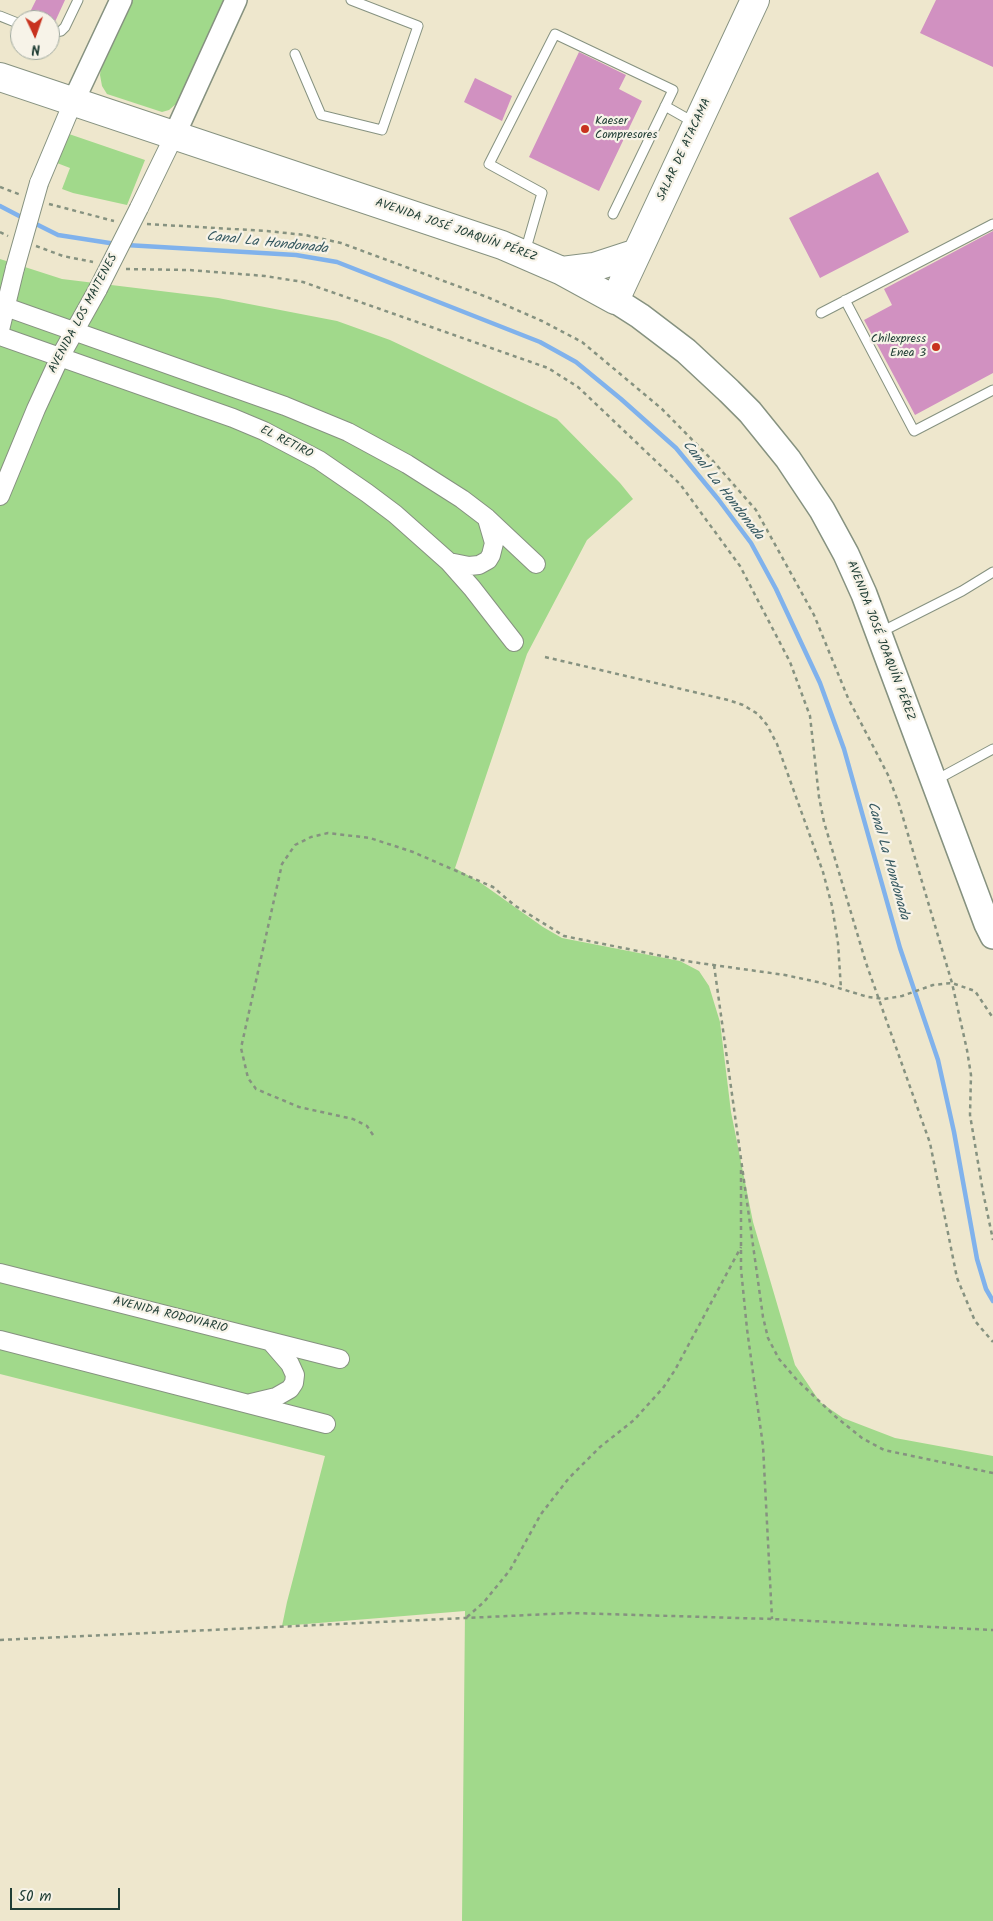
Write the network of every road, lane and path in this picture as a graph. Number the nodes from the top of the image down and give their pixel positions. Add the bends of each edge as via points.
1 (78, 0) edge
2 (121, 0) edge
3 (236, 0) edge
4 (351, 0) edge
5 (755, 0) edge
6 (60, 31) edge
7 (295, 54) dead end
8 (0, 77) edge
9 (73, 102) junction
10 (665, 106) junction
11 (697, 125) junction
12 (174, 136) junction
13 (0, 187) edge
14 (22, 195) dead end
15 (46, 203) dead end
16 (614, 214) dead end
17 (141, 216) junction
18 (117, 221) dead end
19 (993, 224) edge
20 (0, 232) edge
21 (13, 238) dead end
22 (30, 244) dead end
23 (637, 253) junction
24 (525, 254) junction
25 (99, 263) dead end
26 (117, 267) dead end
27 (562, 271) junction
28 (615, 300) junction
29 (845, 300) junction
30 (2, 305) edge
31 (821, 313) dead end
32 (0, 330) edge
33 (74, 332) junction
34 (0, 336) edge
35 (60, 357) junction
36 (993, 390) edge
37 (0, 496) edge
38 (487, 518) junction
39 (449, 562) junction
40 (536, 564) dead end
41 (993, 572) edge
42 (879, 634) junction
43 (514, 642) dead end
44 (545, 657) dead end
45 (993, 749) edge
46 (934, 782) junction
47 (993, 936) edge
48 (714, 965) junction
49 (952, 983) junction
50 (841, 989) junction
51 (878, 998) junction
52 (993, 1018) edge
53 (373, 1135) dead end
54 (741, 1163) junction
55 (993, 1240) edge
56 (741, 1247) junction
57 (0, 1273) edge
58 (0, 1340) edge
59 (271, 1341) junction
60 (993, 1342) edge
61 (340, 1359) dead end
62 (250, 1404) junction
63 (326, 1424) dead end
64 (993, 1473) edge
65 (466, 1618) junction
66 (772, 1619) junction
67 (993, 1630) edge
68 (0, 1640) edge

1 - 6 lane
2 - 9 street
3 - 12 street
4 - 7 lane via 418,26 382,130 320,115
5 - 11 main road, SALAR DE ATACAMA
8 - 9 main road, AVENIDA JOSÉ JOAQUÍN PÉREZ
9 - 12 main road, AVENIDA JOSÉ JOAQUÍN PÉREZ
9 - 30 street, bridge via 39,183
10 - 11 lane
10 - 16 lane
10 - 24 lane via 672,90 555,34 489,164 542,193
11 - 23 main road, SALAR DE ATACAMA
12 - 17 street, AVENIDA LOS MAITENES
12 - 24 main road, AVENIDA JOSÉ JOAQUÍN PÉREZ
13 - 14 path
15 - 18 path
17 - 33 street, AVENIDA LOS MAITENES, bridge
17 - 49 path via 305,235 341,243 542,321 582,342 662,409 756,510 814,615 848,698 888,775
19 - 29 lane
20 - 21 path
22 - 25 path via 63,256
23 - 27 main road via 594,267
23 - 28 main road, SALAR DE ATACAMA
24 - 27 main road, AVENIDA JOSÉ JOAQUÍN PÉREZ
26 - 51 path via 189,270 303,282 548,368 578,386 667,471 740,566 790,662 810,716 824,822
27 - 28 main road, AVENIDA JOSÉ JOAQUÍN PÉREZ
28 - 42 main road, AVENIDA JOSÉ JOAQUÍN PÉREZ via 664,333 701,364 750,412 774,441 806,484 835,532 856,574
29 - 31 lane
29 - 36 lane via 914,431
30 - 32 street
30 - 33 street
33 - 35 street, AVENIDA LOS MAITENES
33 - 38 street via 285,406 348,432 435,480
34 - 35 street, EL RETIRO
35 - 37 street, AVENIDA LOS MAITENES
35 - 39 street, EL RETIRO via 225,415 293,446 368,493
38 - 39 street via 494,543 488,560 469,566
38 - 40 street
39 - 43 street, EL RETIRO
41 - 42 lane
42 - 46 main road, AVENIDA JOSÉ JOAQUÍN PÉREZ
44 - 50 path via 728,700 758,714 777,744 823,872 838,943
45 - 46 lane
46 - 47 main road, AVENIDA JOSÉ JOAQUÍN PÉREZ
48 - 50 path via 785,975
48 - 53 path via 564,936 493,888 413,852 370,838 328,833 303,841 295,845 282,864 241,1048 244,1062 248,1078 256,1089 299,1107 353,1119 367,1126
48 - 54 path
49 - 51 path via 933,985 902,996
49 - 52 path via 975,991
49 - 55 path via 971,1075 970,1115
50 - 51 path
51 - 60 path via 930,1144 957,1278 975,1321
54 - 56 path
54 - 64 path via 762,1317 778,1359 836,1417 862,1438 884,1450
56 - 65 path via 663,1388 634,1420 568,1478 542,1514 510,1570
56 - 66 path via 747,1329 763,1446
57 - 59 street, AVENIDA RODOVIARIO
58 - 62 street
59 - 61 street, AVENIDA RODOVIARIO
59 - 62 street via 290,1364 294,1383 276,1397
62 - 63 street
65 - 66 path via 571,1613
65 - 68 path
66 - 67 path

